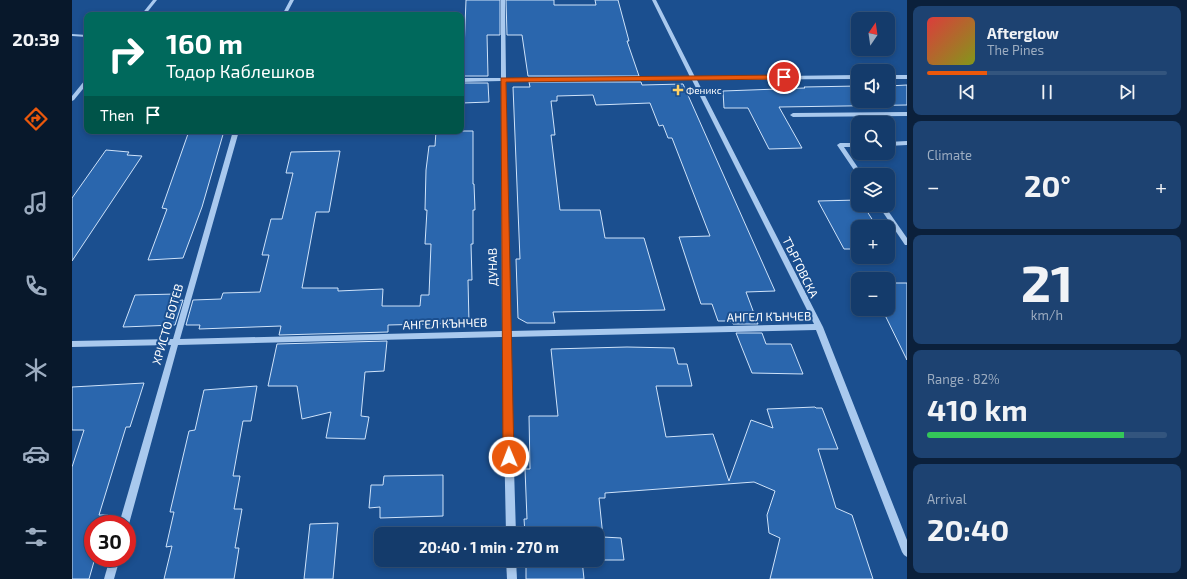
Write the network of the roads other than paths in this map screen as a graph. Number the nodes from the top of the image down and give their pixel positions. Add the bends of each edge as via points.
1 (155, 0) edge
2 (292, 0) edge
3 (503, 0) edge
4 (654, 0) edge
5 (145, 12) edge
6 (286, 12) edge
7 (72, 36) edge
8 (84, 36) edge
9 (907, 76) edge
10 (851, 77) edge
11 (895, 77) edge
12 (695, 78) junction
13 (464, 80) edge
14 (503, 80) junction
15 (84, 85) edge
16 (72, 100) edge
17 (907, 114) edge
18 (793, 115) dead end
19 (235, 134) edge
20 (907, 143) edge
21 (895, 144) edge
22 (851, 145) edge
23 (855, 168) edge
24 (886, 212) edge
25 (907, 243) edge
26 (819, 327) junction
27 (506, 334) junction
28 (175, 342) junction
29 (72, 344) edge
30 (127, 515) edge
31 (511, 527) edge
32 (907, 552) edge
33 (112, 567) edge
34 (511, 567) edge
35 (109, 579) edge
36 (512, 579) edge

1 - 5 street
2 - 6 street
3 - 14 street, ДУНАВ
4 - 12 street, ТЪРГОВСКА
7 - 8 street
9 - 11 street
10 - 12 street
12 - 14 street
12 - 26 street, ТЪРГОВСКА
13 - 14 street
14 - 27 street, ДУНАВ
15 - 16 street
17 - 18 street
19 - 28 street, ХРИСТО БОТЕВ
20 - 21 street
22 - 23 street via 840,146
24 - 25 street
26 - 27 street, АНГЕЛ КЪНЧЕВ
26 - 32 street, ТЪРГОВСКА
27 - 28 street, АНГЕЛ КЪНЧЕВ
27 - 31 street, ДУНАВ
28 - 29 street, АНГЕЛ КЪНЧЕВ
28 - 30 street, ХРИСТО БОТЕВ
33 - 35 street
34 - 36 street

